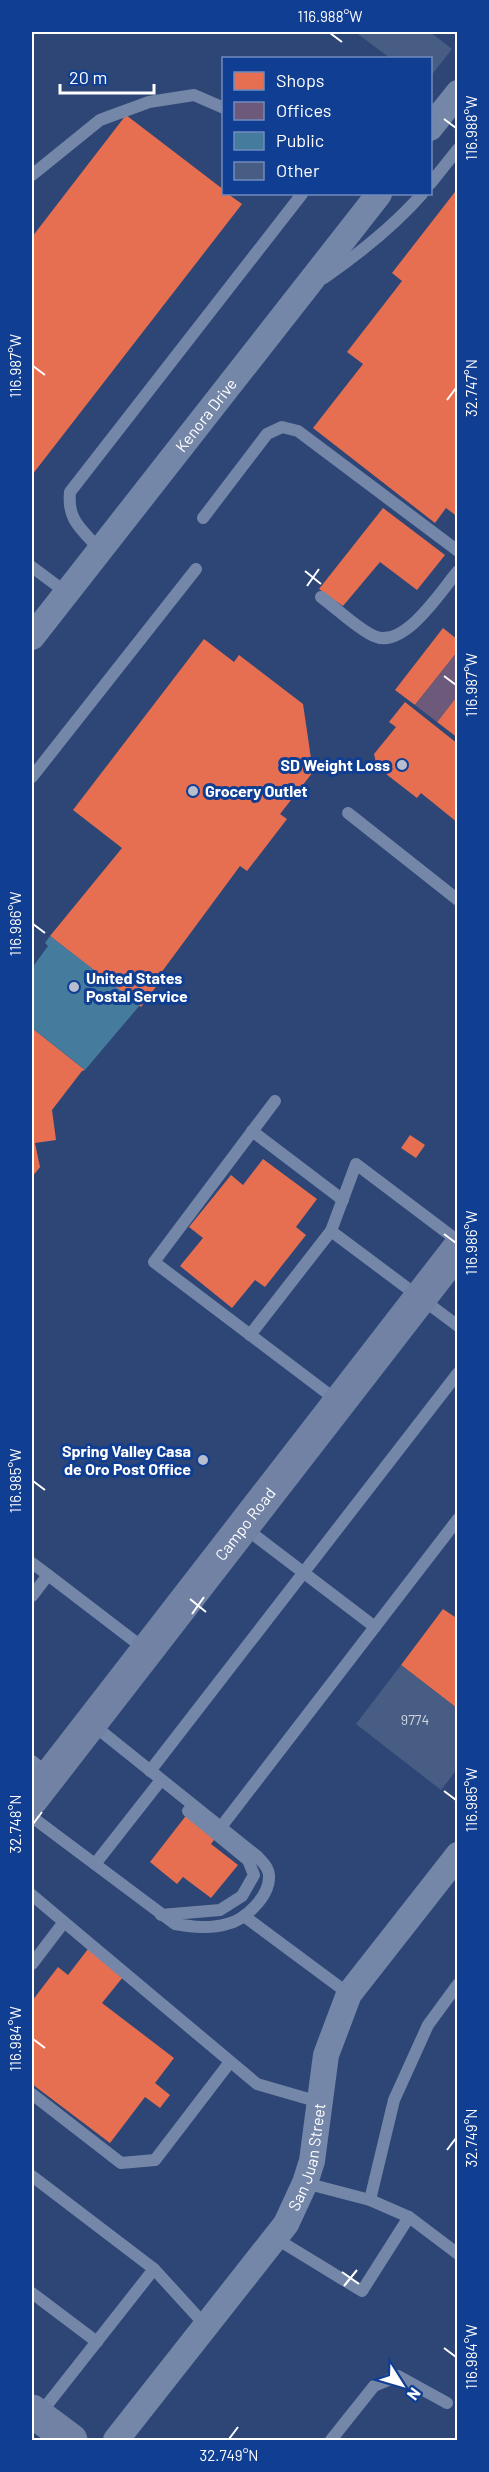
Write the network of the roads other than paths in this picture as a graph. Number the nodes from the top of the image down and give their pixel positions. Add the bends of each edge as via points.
1 (458, 93) edge
2 (222, 107) edge
3 (432, 126) edge
4 (458, 149) edge
5 (32, 175) edge
6 (432, 182) edge
7 (301, 195) edge
8 (378, 195) edge
9 (421, 195) edge
10 (301, 294) junction
11 (203, 518) dead end
12 (100, 550) junction
13 (458, 551) edge
14 (32, 567) edge
15 (196, 569) dead end
16 (458, 572) edge
17 (67, 592) junction
18 (321, 597) dead end
19 (32, 638) edge
20 (32, 777) edge
21 (348, 813) dead end
22 (458, 900) edge
23 (275, 1101) dead end
24 (252, 1131) junction
25 (343, 1200) junction
26 (331, 1231) junction
27 (458, 1242) edge
28 (458, 1249) edge
29 (420, 1297) junction
30 (458, 1326) edge
31 (250, 1335) junction
32 (458, 1373) edge
33 (339, 1402) junction
34 (458, 1519) edge
35 (243, 1526) junction
36 (32, 1563) edge
37 (305, 1573) junction
38 (48, 1575) junction
39 (32, 1596) edge
40 (375, 1627) junction
41 (147, 1651) junction
42 (90, 1723) junction
43 (150, 1771) junction
44 (38, 1779) edge
45 (159, 1783) junction
46 (32, 1817) edge
47 (221, 1827) junction
48 (458, 1855) edge
49 (94, 1864) junction
50 (32, 1895) edge
51 (161, 1915) junction
52 (244, 1916) junction
53 (64, 1922) junction
54 (32, 1964) edge
55 (458, 1984) edge
56 (349, 1994) junction
57 (230, 2062) junction
58 (32, 2094) edge
59 (320, 2102) junction
60 (33, 2178) edge
61 (305, 2183) junction
62 (370, 2200) junction
63 (409, 2217) junction
64 (275, 2238) junction
65 (458, 2254) edge
66 (154, 2269) junction
67 (32, 2293) edge
68 (206, 2326) junction
69 (97, 2342) junction
70 (447, 2403) dead end
71 (35, 2414) edge
72 (71, 2440) edge
73 (116, 2440) edge
74 (332, 2440) edge

1 - 3 street
2 - 5 lane via 194,95 149,102 100,120
4 - 6 lane
7 - 12 lane via 70,492 69,508 76,522
8 - 10 street, Kenora Drive
9 - 10 lane via 371,244
10 - 12 street, Kenora Drive
11 - 13 lane via 267,434 282,427 298,431
12 - 17 street, Kenora Drive
14 - 17 lane
15 - 20 lane
16 - 18 lane via 410,628 389,639 374,636
17 - 19 street, Kenora Drive
21 - 22 lane
23 - 24 lane
24 - 25 lane
24 - 31 lane via 154,1262
25 - 26 lane
25 - 27 lane via 356,1164
26 - 29 lane
26 - 31 lane
28 - 29 main road, Campo Road
29 - 30 lane
29 - 33 main road, Campo Road
31 - 33 lane
32 - 37 lane
33 - 35 main road, Campo Road
34 - 40 lane
35 - 37 lane
35 - 41 main road, Campo Road
36 - 38 lane
37 - 40 lane
37 - 43 lane
38 - 39 lane
38 - 41 lane
40 - 47 lane
41 - 42 main road, Campo Road
42 - 43 lane
42 - 44 main road, Campo Road
43 - 45 lane
45 - 47 lane
45 - 49 lane
45 - 51 lane via 248,1860 254,1875 242,1896 220,1910
46 - 49 lane
47 - 52 lane via 258,1857 270,1876 267,1889
48 - 56 street, San Juan Street
49 - 51 lane
50 - 53 lane
51 - 52 lane via 175,1924 205,1928 229,1924
52 - 56 lane
53 - 54 lane
53 - 57 lane
55 - 62 lane via 428,2025 394,2100
56 - 59 street, San Juan Street via 326,2055
57 - 58 lane via 155,2160 121,2163
57 - 59 lane via 257,2084
59 - 61 street, San Juan Street
60 - 66 lane
61 - 62 lane
61 - 64 street, San Juan Street
62 - 63 lane
63 - 64 lane via 362,2291
63 - 65 lane
64 - 68 street, San Juan Street
66 - 68 lane
66 - 69 lane
67 - 69 lane
68 - 73 street, San Juan Street
69 - 71 lane
70 - 74 lane via 398,2376 374,2386
71 - 72 main road

